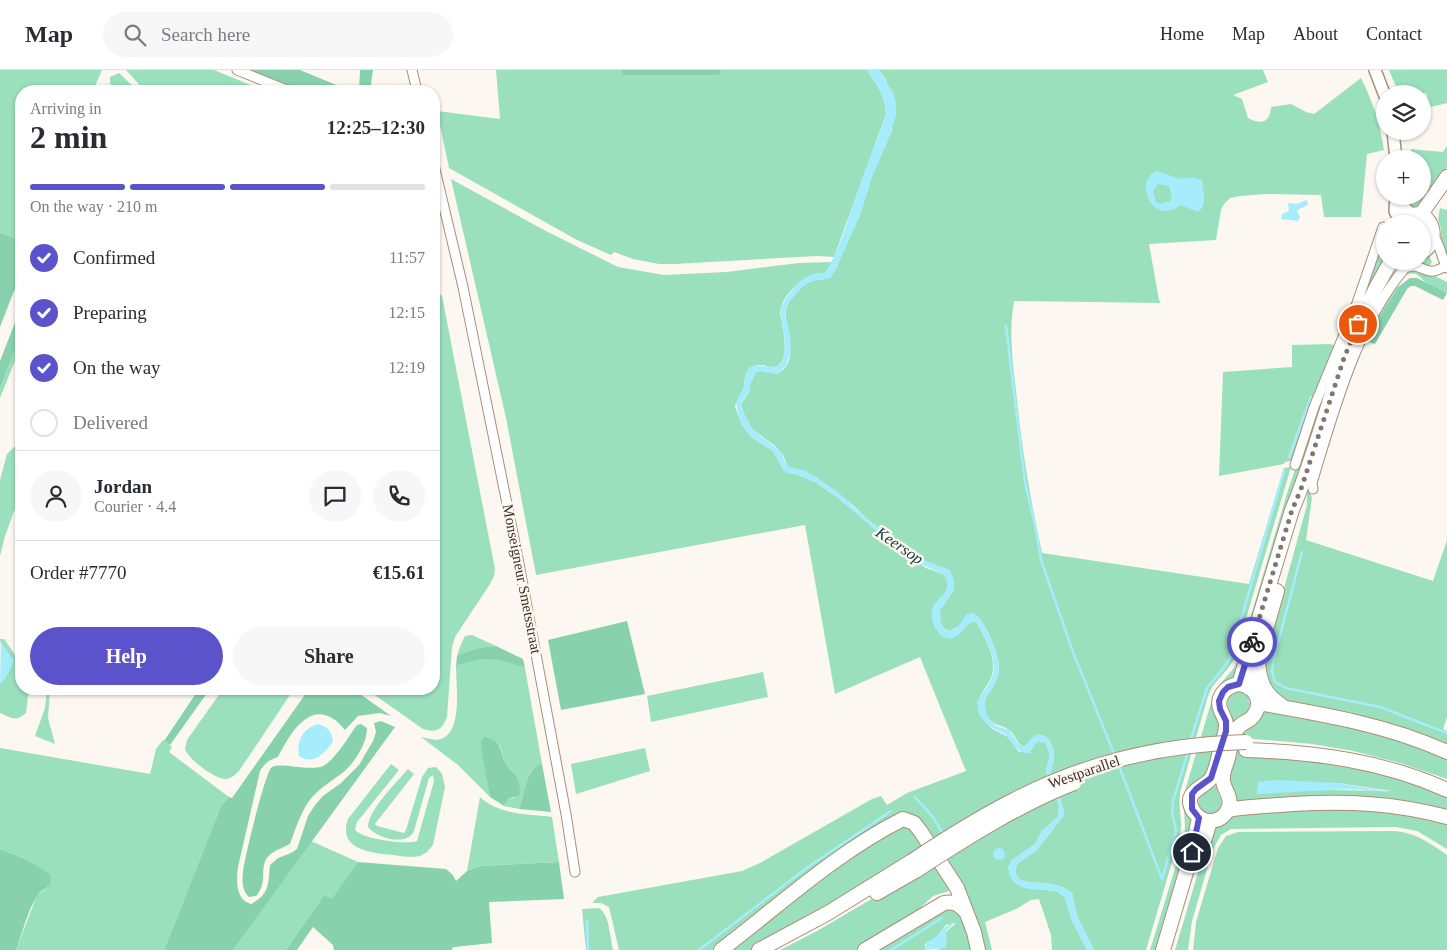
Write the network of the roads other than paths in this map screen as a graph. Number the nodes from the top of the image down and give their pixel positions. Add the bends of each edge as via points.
1 (236, 70) edge
2 (412, 70) edge
3 (1375, 70) edge
4 (274, 85) edge
5 (416, 85) edge
6 (1381, 85) edge
7 (1447, 177) edge
8 (1447, 182) edge
9 (440, 191) edge
10 (1396, 205) edge
11 (1404, 215) edge
12 (1416, 215) edge
13 (1417, 215) edge
14 (1431, 227) edge
15 (1431, 243) edge
16 (1376, 245) edge
17 (1431, 249) edge
18 (1446, 265) edge
19 (1387, 270) edge
20 (1394, 270) edge
21 (1378, 288) junction
22 (1295, 465) dead end
23 (1307, 489) junction
24 (1258, 659) junction
25 (1244, 686) junction
26 (1258, 703) junction
27 (1284, 707) junction
28 (1246, 746) junction
29 (1447, 752) edge
30 (1447, 782) edge
31 (1447, 790) edge
32 (1228, 810) junction
33 (1447, 817) edge
34 (1205, 819) junction
35 (915, 865) junction
36 (576, 872) dead end
37 (966, 911) junction
38 (721, 950) edge
39 (759, 950) edge
40 (776, 950) edge
41 (865, 950) edge
42 (978, 950) edge
43 (1163, 950) edge
44 (1172, 950) edge

1 - 4 street
2 - 5 street
3 - 6 street
7 - 12 main road
8 - 13 main road
9 - 36 street, Monseigneur Smetsstraat via 537,652
10 - 11 street via 1395,211
14 - 15 main road via 1437,230
16 - 22 street
17 - 18 street
18 - 23 street via 1431,272 1415,266 1404,268 1376,306 1330,424 1312,483
19 - 21 main road
20 - 21 main road
21 - 23 main road via 1344,358
23 - 24 main road
23 - 25 main road via 1292,510
24 - 25 main road
24 - 27 main road via 1262,686
25 - 26 main road via 1255,693
25 - 34 main road via 1228,687 1219,701 1226,731 1211,778 1192,794 1192,809
26 - 27 main road
26 - 32 main road via 1255,714 1235,732 1224,772
27 - 29 main road via 1372,726
28 - 30 main road, Westparallel via 1292,744 1359,754
28 - 31 main road, Westparallel via 1357,762 1398,772
28 - 35 main road, Westparallel, bridge via 1135,764 1084,780 1004,815
32 - 33 main road via 1248,806 1355,803 1389,805
32 - 34 main road via 1219,819
34 - 43 main road
34 - 44 main road
35 - 39 main road, Westparallel
35 - 40 main road, Westparallel
37 - 38 main road via 957,888 921,832 914,823 903,818 799,888
37 - 41 main road via 952,902 944,903
37 - 42 main road

